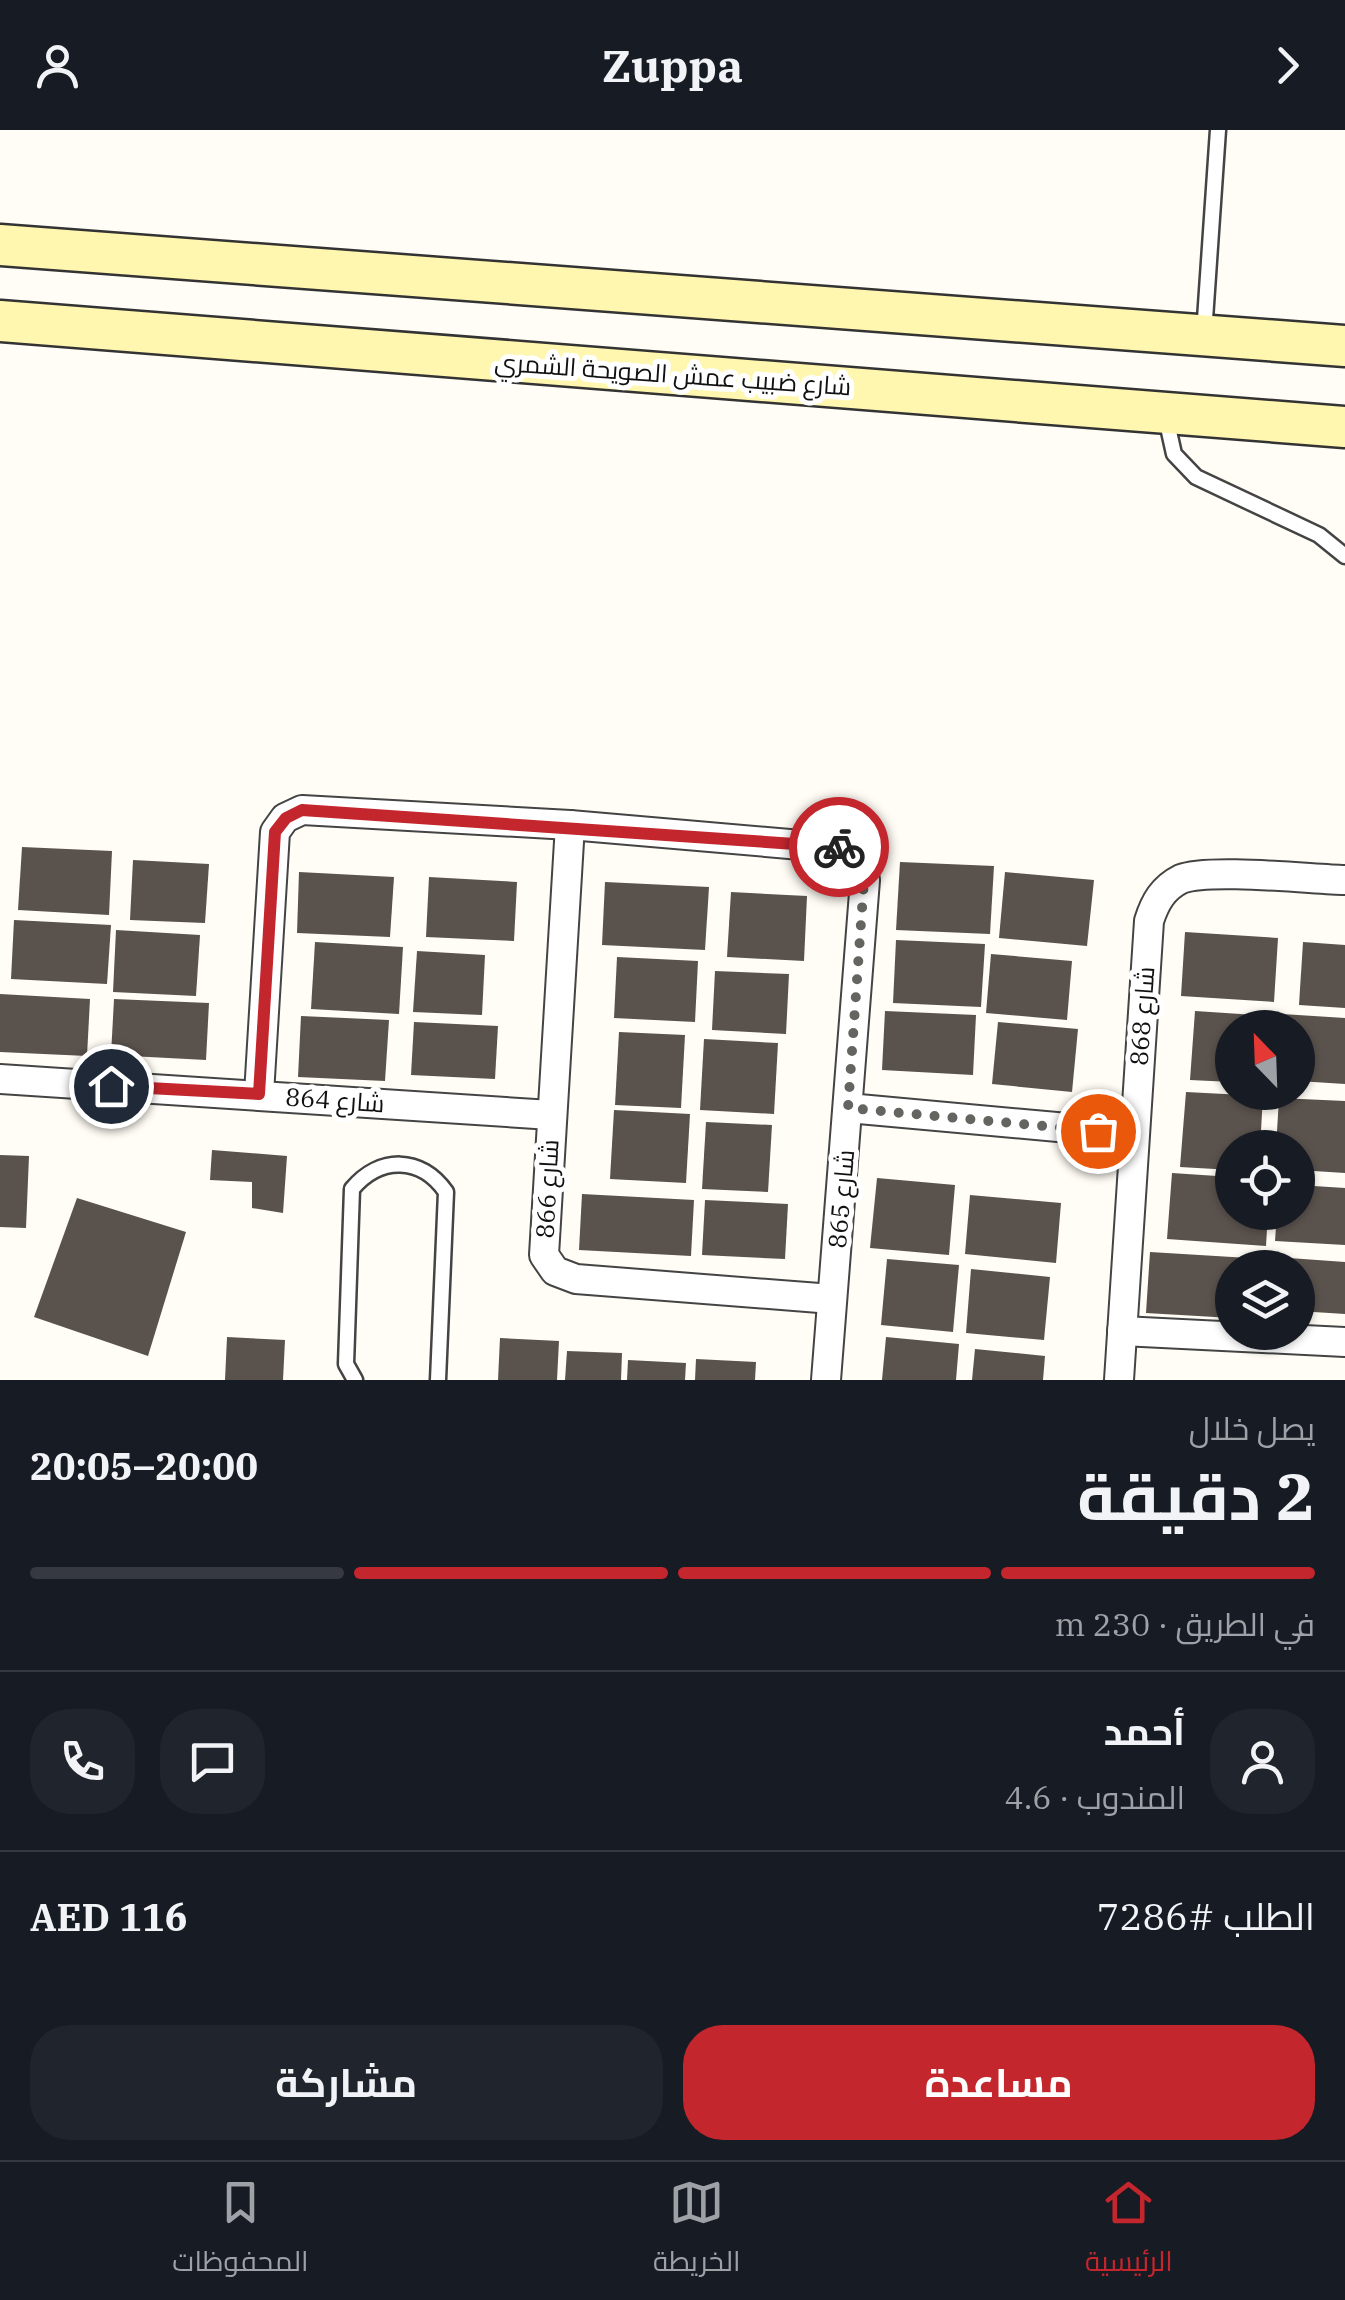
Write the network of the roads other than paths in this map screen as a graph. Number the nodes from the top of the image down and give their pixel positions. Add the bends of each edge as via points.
1 (1218, 130) edge
2 (0, 245) edge
3 (0, 321) edge
4 (1204, 335) junction
5 (1345, 346) edge
6 (1164, 412) junction
7 (1345, 426) edge
8 (1345, 556) edge
9 (570, 825) junction
10 (1345, 880) edge
11 (0, 1079) edge
12 (259, 1094) junction
13 (848, 1108) junction
14 (551, 1115) junction
15 (1134, 1134) junction
16 (832, 1299) junction
17 (1122, 1331) junction
18 (1345, 1342) edge
19 (355, 1380) edge
20 (438, 1380) edge
21 (826, 1380) edge
22 (1118, 1380) edge

1 - 4 lane
2 - 4 street
3 - 6 street, شارع ضبيب عمش الصويحة الشمري
4 - 5 street
6 - 7 street, شارع ضبيب عمش الصويحة الشمري
6 - 8 lane via 1174,454 1196,477 1319,535
9 - 12 street, شارع 865 via 328,810 286,818 275,832
9 - 13 street, شارع 865 via 834,846 856,856 864,880
9 - 14 street, شارع 866
10 - 15 street, شارع 868 via 1192,876 1166,888 1149,921
11 - 12 street, شارع 864
12 - 14 street, شارع 864
13 - 15 street
13 - 16 street, شارع 865
14 - 16 street, شارع 866 via 544,1255 555,1270 576,1279
15 - 17 street, شارع 868
16 - 21 street, شارع 865
17 - 18 street
17 - 22 street, شارع 868
19 - 20 lane via 346,1364 352,1189 374,1169 403,1164 429,1173 446,1192

